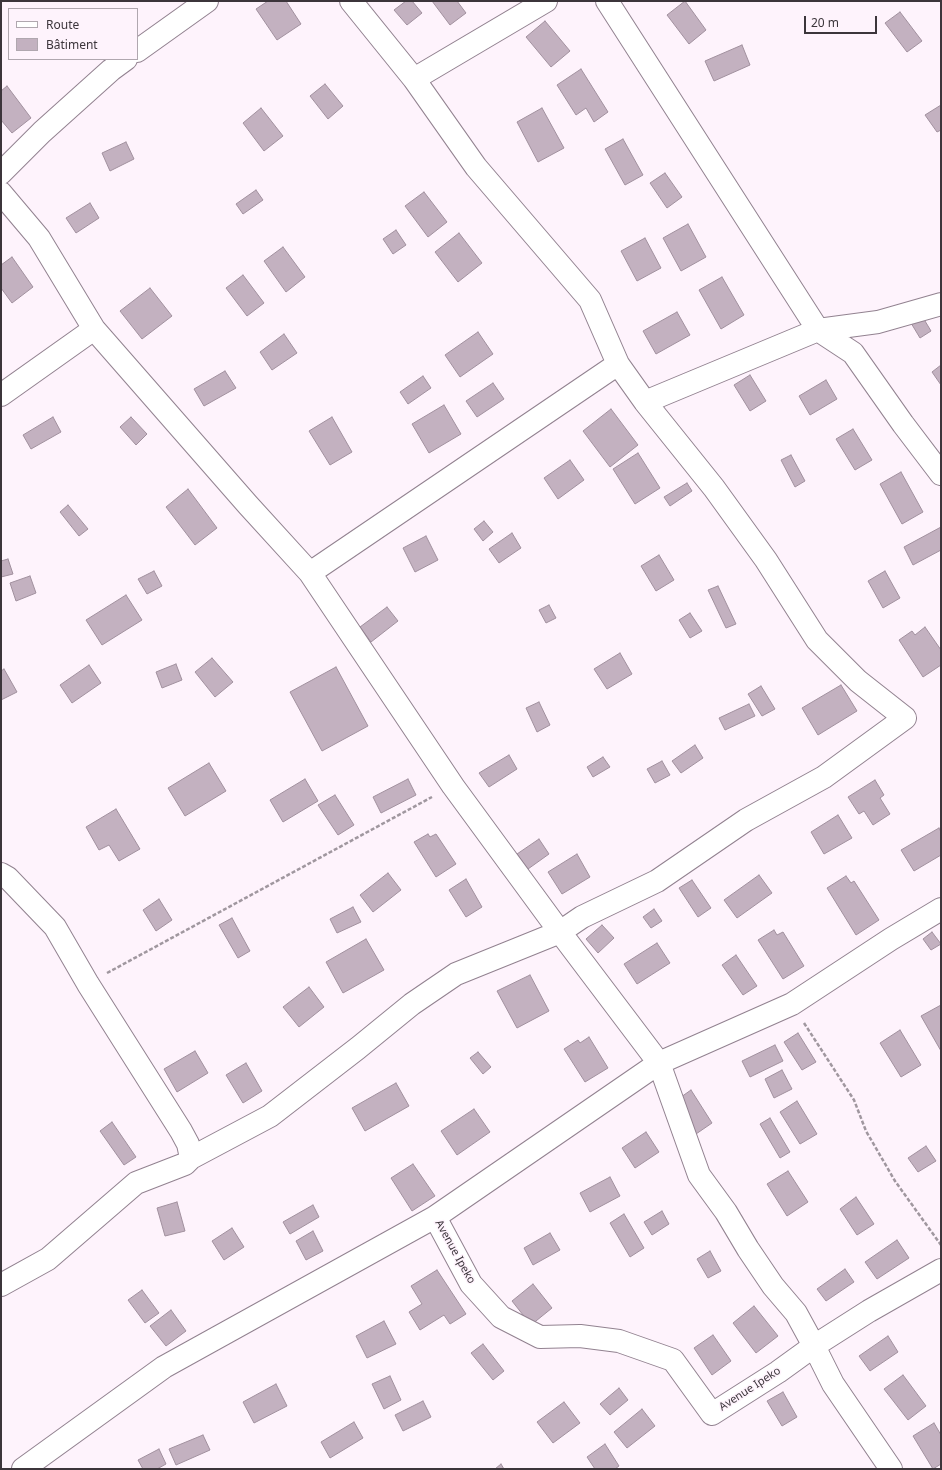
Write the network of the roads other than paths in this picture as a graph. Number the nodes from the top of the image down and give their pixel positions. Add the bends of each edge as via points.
1 (207, 1) edge
2 (351, 1) edge
3 (546, 1) edge
4 (607, 1) edge
5 (138, 50) edge
6 (125, 60) edge
7 (414, 79) junction
8 (1, 173) edge
9 (1, 193) edge
10 (941, 304) edge
11 (94, 329) junction
12 (818, 330) junction
13 (618, 364) junction
14 (1, 395) edge
15 (645, 402) junction
16 (941, 474) edge
17 (310, 573) junction
18 (1, 874) edge
19 (940, 912) edge
20 (560, 932) junction
21 (659, 1063) junction
22 (191, 1158) junction
23 (435, 1217) junction
24 (941, 1270) edge
25 (1, 1284) edge
26 (814, 1346) junction
27 (23, 1469) edge
28 (891, 1469) edge

1 - 5 street
2 - 7 street
3 - 7 street
4 - 12 street
6 - 8 street via 59,116
7 - 13 street via 476,167 590,300
9 - 11 street via 39,238
10 - 12 street via 878,322
11 - 14 street
11 - 17 street
12 - 15 street
12 - 16 street via 853,353
13 - 15 street
13 - 17 street
15 - 20 street via 736,518 817,640 858,681 905,718 824,777 746,820 657,881 582,917
17 - 20 street via 453,786
18 - 22 street via 8,878 55,927 181,1131 188,1144
19 - 21 street via 891,939 792,1004
20 - 21 street
20 - 22 street via 456,974 412,1004 270,1116
21 - 23 street
21 - 26 street via 699,1174 773,1286 796,1313
22 - 25 street via 185,1164 136,1183 48,1259
23 - 26 street, Avenue Ipeko via 471,1284 501,1317 540,1338 580,1336 619,1341 674,1360 712,1414
23 - 27 street via 164,1367
24 - 26 street, Avenue Ipeko
26 - 28 street via 833,1384

